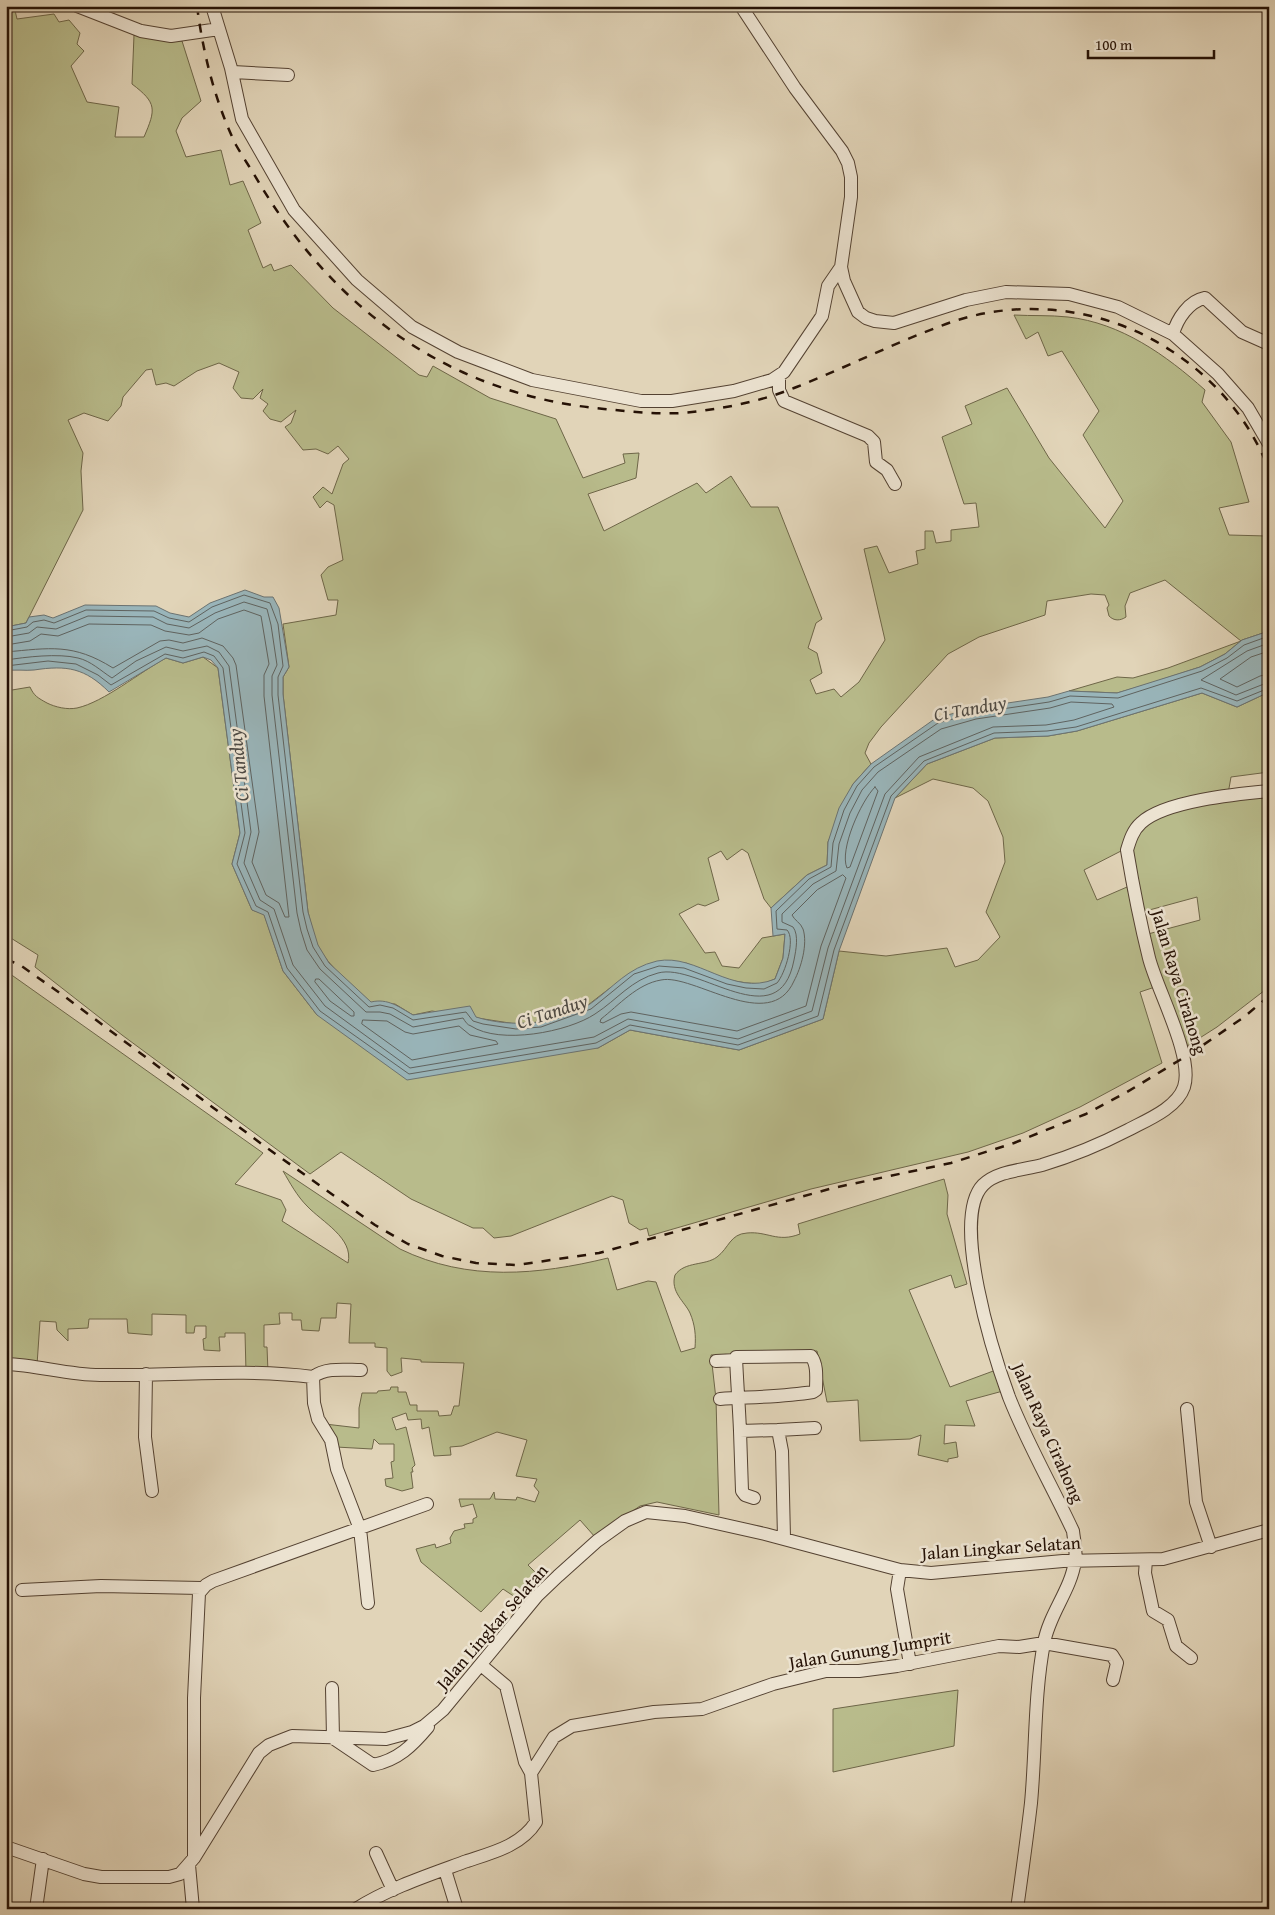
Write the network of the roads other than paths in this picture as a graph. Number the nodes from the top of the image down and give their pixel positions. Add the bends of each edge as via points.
1 (77, 6) edge
2 (212, 6) edge
3 (741, 6) edge
4 (219, 30) junction
5 (233, 72) junction
6 (288, 75) dead end
7 (841, 267) junction
8 (1173, 334) junction
9 (1269, 344) edge
10 (779, 376) junction
11 (1269, 444) edge
12 (895, 484) dead end
13 (1269, 791) edge
14 (736, 1360) junction
15 (716, 1361) dead end
16 (6, 1364) edge
17 (361, 1370) dead end
18 (146, 1374) junction
19 (313, 1377) junction
20 (738, 1398) junction
21 (720, 1399) dead end
22 (1188, 1409) dead end
23 (815, 1428) dead end
24 (778, 1430) junction
25 (740, 1431) junction
26 (152, 1491) dead end
27 (754, 1498) dead end
28 (427, 1504) dead end
29 (360, 1529) junction
30 (1269, 1530) edge
31 (784, 1538) junction
32 (1211, 1547) junction
33 (1146, 1560) junction
34 (1075, 1561) junction
35 (900, 1570) junction
36 (202, 1588) junction
37 (22, 1590) dead end
38 (368, 1602) dead end
39 (1044, 1643) junction
40 (1190, 1658) dead end
41 (910, 1664) junction
42 (481, 1665) junction
43 (1113, 1680) dead end
44 (332, 1688) dead end
45 (435, 1718) junction
46 (333, 1738) junction
47 (530, 1773) junction
48 (6, 1847) edge
49 (376, 1853) dead end
50 (43, 1859) junction
51 (191, 1862) junction
52 (445, 1870) junction
53 (393, 1890) junction
54 (36, 1909) edge
55 (194, 1909) edge
56 (356, 1909) edge
57 (457, 1909) edge
58 (1017, 1909) edge

1 - 4 street via 141,31 171,36
2 - 4 street
3 - 7 street via 848,163 851,197
4 - 5 street
5 - 6 street
5 - 10 street via 244,123 294,210 357,280 432,340 532,380 641,401 672,401 734,391
7 - 8 street via 858,312 875,321 894,323 966,300 1006,292 1037,292 1068,294 1118,307
7 - 10 street via 828,286 822,316
8 - 9 street via 1178,319 1194,302 1206,298 1242,332
8 - 11 street via 1234,391 1257,421
10 - 12 street via 778,390 784,401 868,436 874,442 876,462 887,470
13 - 34 street, Jalan Raya Cirahong via 1214,798 1172,808 1141,823 1132,835 1128,850 1149,959 1185,1058 1184,1089 1148,1119 1115,1136 1076,1153 993,1178 977,1193 972,1205 971,1251 1000,1368 1028,1439 1073,1531
14 - 15 street
14 - 20 street
14 - 20 street via 736,1357 750,1356 811,1356 816,1367 816,1390 813,1392
16 - 18 street via 86,1374
17 - 19 street via 321,1372
18 - 19 street
18 - 26 street via 145,1437
19 - 29 street via 318,1419 331,1440 337,1469
20 - 21 street
20 - 25 street
22 - 32 street via 1196,1502
23 - 24 street
24 - 25 street
24 - 31 street via 782,1451
25 - 27 street via 742,1491
28 - 29 street
29 - 36 street
29 - 38 street
30 - 32 street, Jalan Lingkar Selatan
31 - 35 street, Jalan Lingkar Selatan
31 - 42 street, Jalan Lingkar Selatan via 655,1511 639,1514 596,1541 564,1570 537,1596
32 - 33 street, Jalan Lingkar Selatan
33 - 34 street, Jalan Lingkar Selatan
33 - 40 street via 1145,1573 1153,1611 1168,1620 1176,1646
34 - 35 street, Jalan Lingkar Selatan via 931,1573
34 - 39 street, Jalan Raya Cirahong via 1048,1624
35 - 41 street via 897,1589
36 - 37 street via 101,1586
36 - 51 street via 199,1593 194,1698
39 - 41 street, Jalan Gunung Jumprit via 974,1650
39 - 43 street, Jalan Gunung Jumprit via 1112,1655 1117,1663
39 - 58 street, Jalan Raya Cirahong via 1031,1802
41 - 47 street, Jalan Gunung Jumprit via 826,1672 773,1684 702,1709 654,1712 572,1726 554,1737
42 - 45 street, Jalan Lingkar Selatan
42 - 47 street via 506,1686
44 - 46 street
45 - 46 street, Jalan Lingkar Selatan via 397,1737 374,1740
45 - 46 street via 414,1743 387,1763 374,1765
46 - 51 street, Jalan Lingkar Selatan via 292,1736 269,1745 259,1753
47 - 52 street via 536,1816 532,1828 510,1845
48 - 50 street, Jalan Lingkar Selatan
49 - 53 street
50 - 51 street, Jalan Lingkar Selatan via 70,1870 101,1877 169,1877 180,1874
50 - 54 street
51 - 55 street
52 - 53 street
52 - 57 street
53 - 56 street

